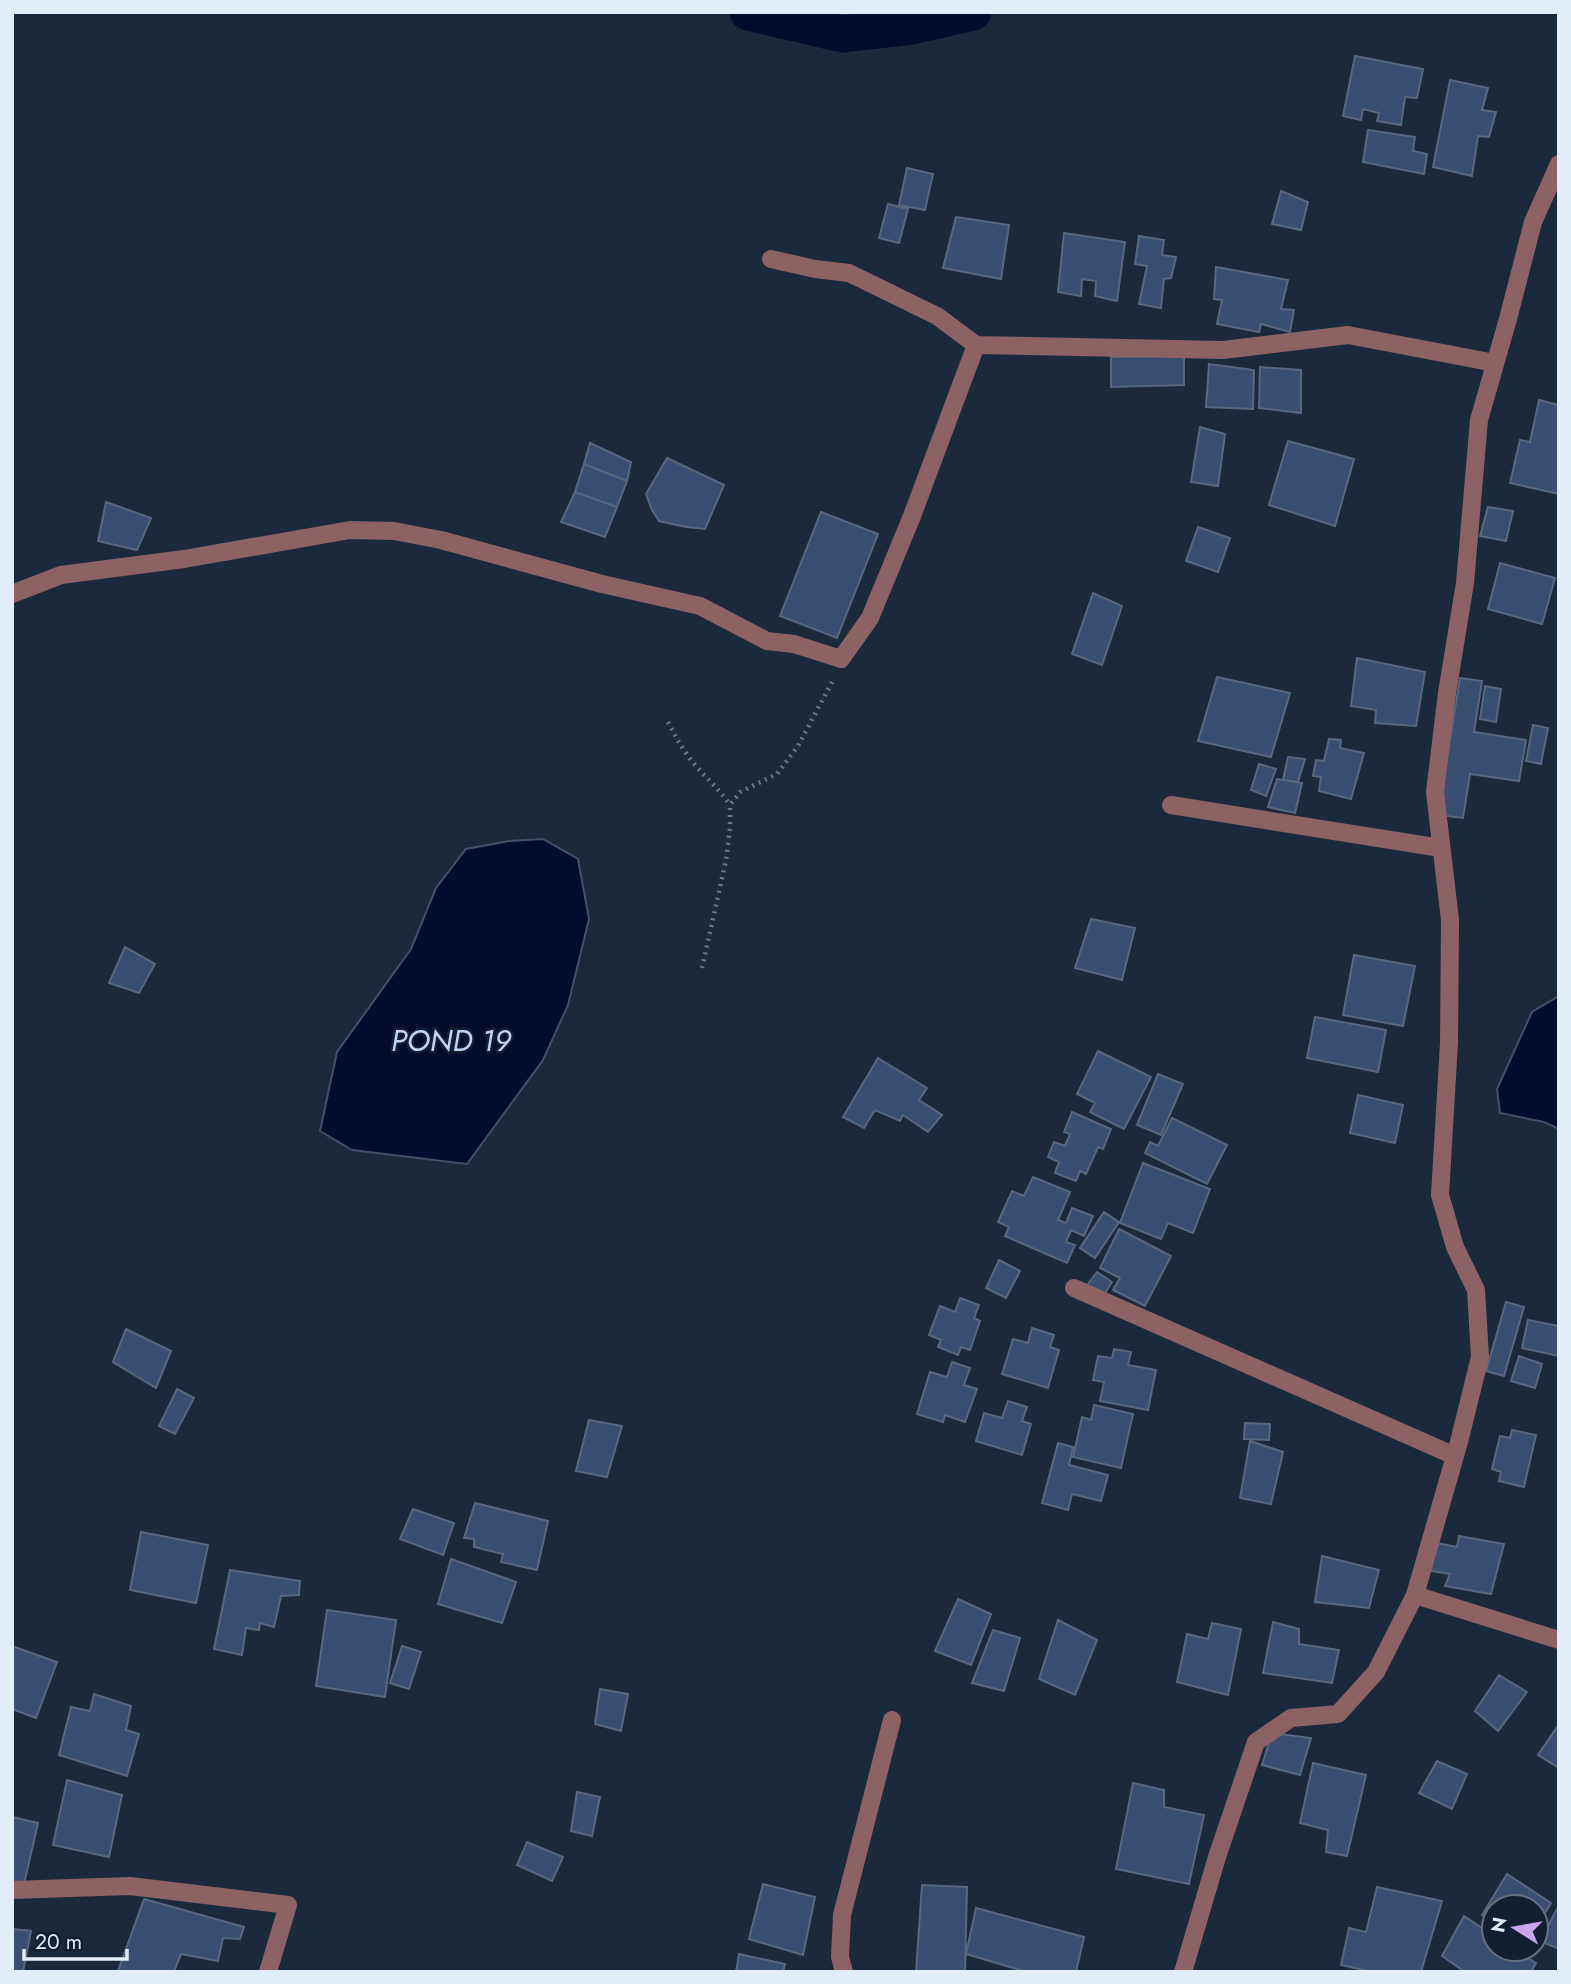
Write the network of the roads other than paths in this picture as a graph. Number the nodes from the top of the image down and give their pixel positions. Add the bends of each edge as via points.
1 (1559, 164) edge
2 (771, 259) dead end
3 (976, 345) junction
4 (1495, 363) junction
5 (12, 594) edge
6 (1171, 805) dead end
7 (1441, 848) junction
8 (1074, 1287) dead end
9 (1455, 1456) junction
10 (1415, 1595) junction
11 (1559, 1640) edge
12 (892, 1720) dead end
13 (12, 1889) edge
14 (268, 1972) edge
15 (844, 1972) edge
16 (1183, 1972) edge

1 - 4 street via 1533,222
2 - 3 street via 815,270 849,272 937,316
3 - 4 street via 1223,350 1348,335
3 - 5 street via 870,618 841,659 767,641 700,606 394,531 350,530 61,575
4 - 7 street via 1479,420 1465,583 1435,792
6 - 7 street
7 - 9 street via 1450,920 1450,1029 1440,1195 1455,1247 1476,1290 1480,1357
8 - 9 street
9 - 10 street
10 - 11 street
10 - 16 street via 1376,1672 1338,1714 1292,1718 1256,1742
12 - 15 street via 842,1914
13 - 14 street via 130,1886 288,1905

